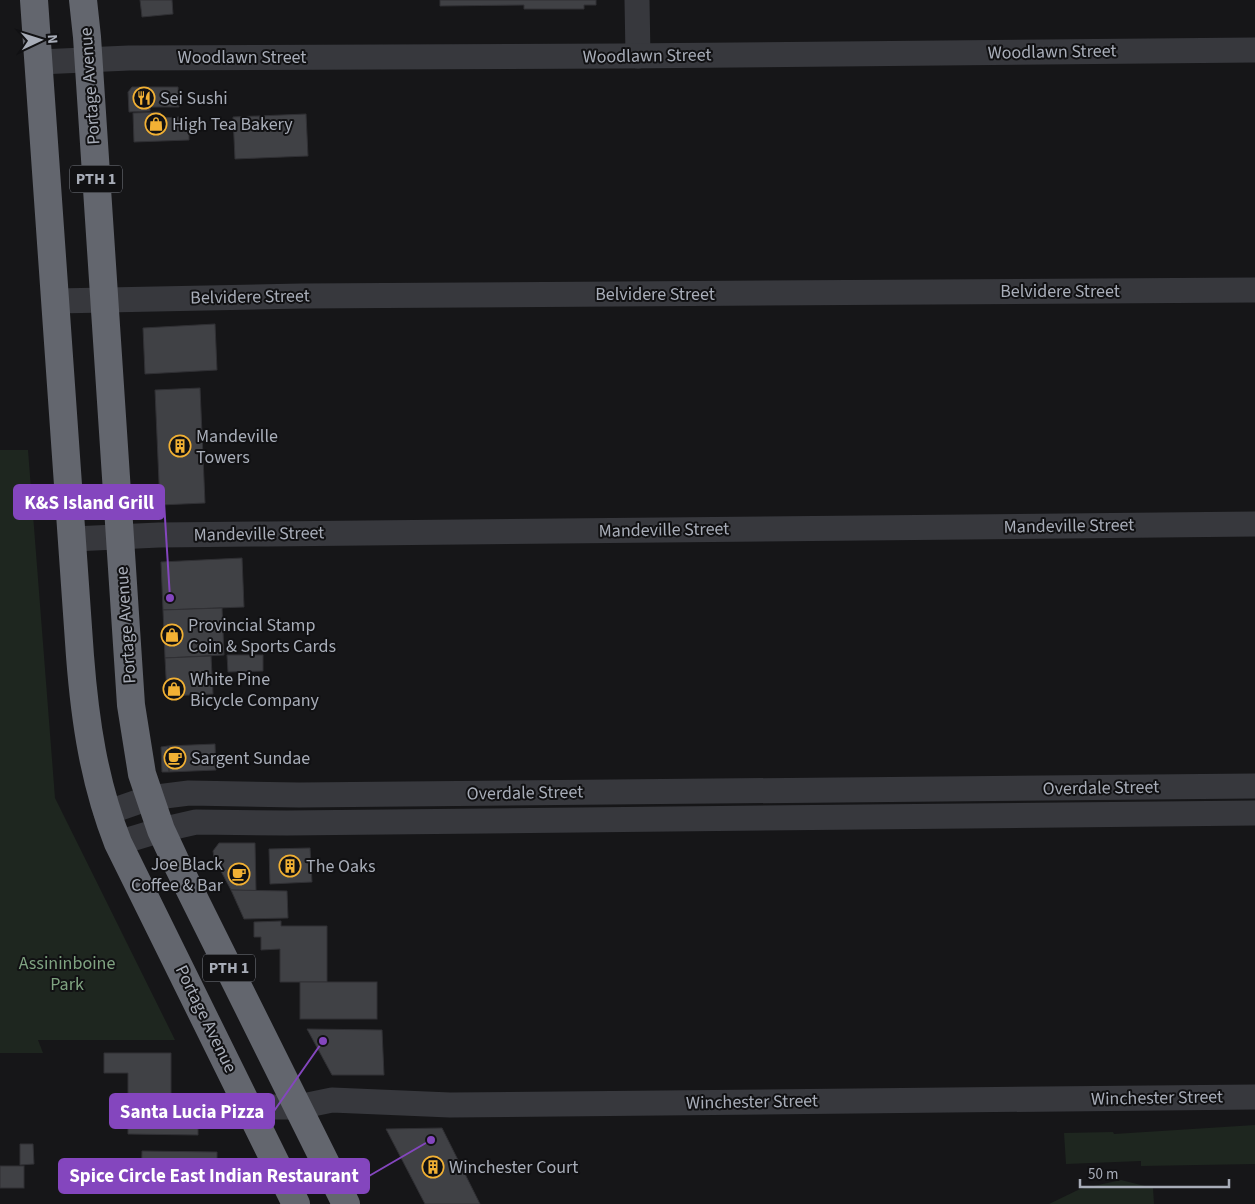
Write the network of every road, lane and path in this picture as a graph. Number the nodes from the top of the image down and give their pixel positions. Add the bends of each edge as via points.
1 (34, 0) edge
2 (83, 0) edge
3 (637, 0) edge
4 (1255, 50) edge
5 (638, 56) junction
6 (88, 59) junction
7 (39, 62) junction
8 (1255, 290) edge
9 (104, 299) junction
10 (56, 301) junction
11 (1255, 524) edge
12 (121, 537) junction
13 (72, 539) junction
14 (1255, 786) edge
15 (948, 789) junction
16 (150, 798) junction
17 (106, 812) junction
18 (1255, 813) edge
19 (948, 816) junction
20 (161, 830) junction
21 (118, 843) junction
22 (1255, 1097) edge
23 (250, 1107) junction
24 (298, 1107) junction
25 (296, 1204) edge
26 (346, 1204) edge

1 - 7 highway, Portage Avenue / PTH 1
2 - 6 highway, Portage Avenue / PTH 1
3 - 5 street
4 - 5 street, Woodlawn Street
5 - 6 street, Woodlawn Street
6 - 7 street, Woodlawn Street
6 - 9 highway, Portage Avenue / PTH 1
7 - 10 highway, Portage Avenue / PTH 1
8 - 9 street, Belvidere Street
9 - 10 street, Belvidere Street
9 - 12 highway, Portage Avenue / PTH 1
10 - 13 highway, Portage Avenue / PTH 1
11 - 12 street, Mandeville Street
12 - 13 street, Mandeville Street
12 - 16 highway, Portage Avenue / PTH 1 via 131,705 142,774
13 - 17 highway, Portage Avenue / PTH 1 via 85,714
14 - 15 street, Overdale Street
15 - 16 street, Overdale Street via 309,795 189,793
15 - 19 street
16 - 17 street, Overdale Street
16 - 20 highway, Portage Avenue / PTH 1
17 - 21 highway, Portage Avenue / PTH 1
18 - 19 street, Overdale Street
19 - 20 street, Overdale Street via 196,822
20 - 21 street, Overdale Street
20 - 24 highway, Portage Avenue / PTH 1
21 - 23 highway, Portage Avenue / PTH 1
22 - 24 street, Winchester Street via 459,1105 332,1100
23 - 24 street, Winchester Street
23 - 25 highway, Portage Avenue / PTH 1
24 - 26 highway, Portage Avenue / PTH 1

